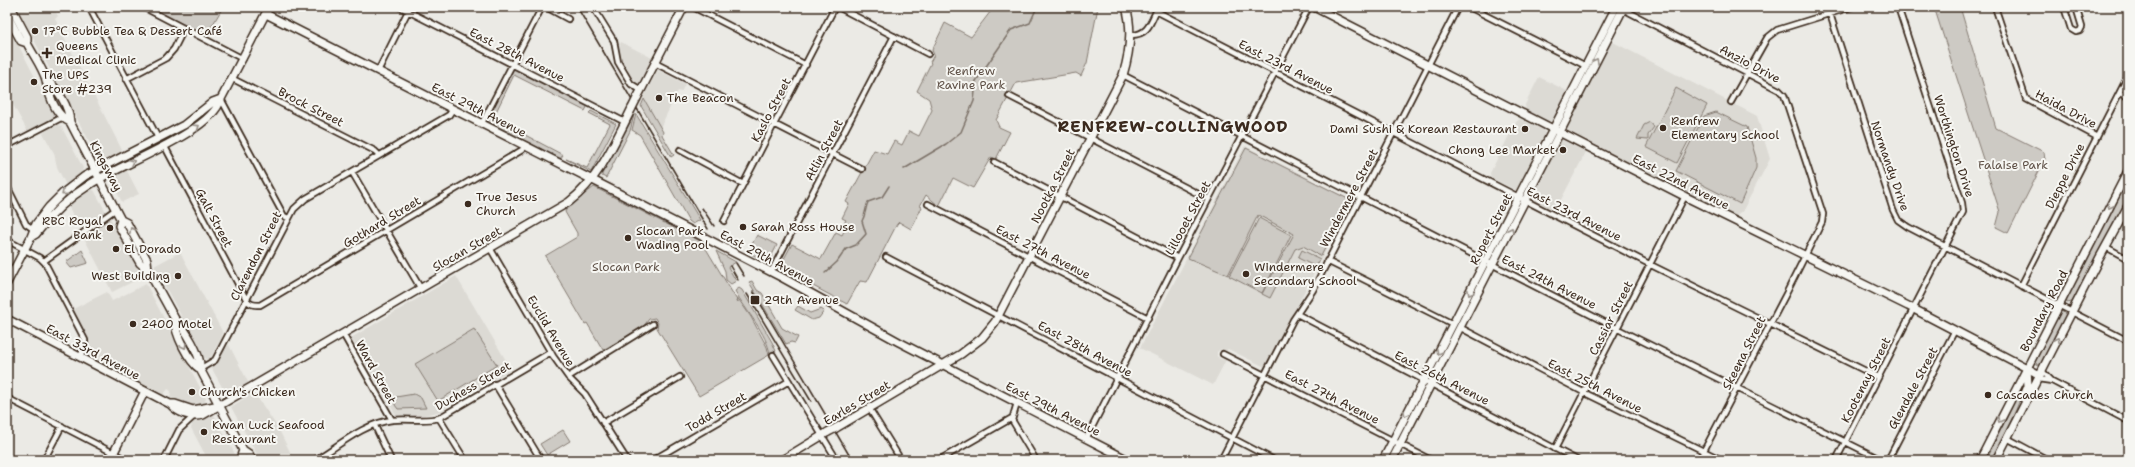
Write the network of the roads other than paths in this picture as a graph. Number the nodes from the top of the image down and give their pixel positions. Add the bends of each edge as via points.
1 (11, 7) edge
2 (89, 7) edge
3 (143, 7) edge
4 (400, 7) edge
5 (542, 7) edge
6 (546, 7) edge
7 (593, 7) edge
8 (684, 7) edge
9 (693, 7) edge
10 (836, 7) edge
11 (1126, 7) edge
12 (1309, 7) edge
13 (1314, 7) edge
14 (1458, 7) edge
15 (1469, 7) edge
16 (1851, 7) edge
17 (1898, 7) edge
18 (1995, 7) edge
19 (2064, 7) edge
20 (2076, 7) edge
21 (1620, 8) edge
22 (409, 9) edge
23 (1157, 9) edge
24 (268, 10) edge
25 (1830, 14) junction
26 (7, 15) edge
27 (568, 19) dead end
28 (184, 28) junction
29 (1131, 35) junction
30 (894, 36) junction
31 (27, 43) junction
32 (928, 54) dead end
33 (243, 59) junction
34 (655, 63) junction
35 (512, 64) junction
36 (806, 65) junction
37 (1429, 66) junction
38 (1586, 66) junction
39 (378, 71) junction
40 (1276, 72) junction
41 (1748, 74) junction
42 (1123, 75) junction
43 (2128, 76) edge
44 (126, 79) junction
45 (233, 79) junction
46 (46, 80) junction
47 (641, 90) junction
48 (2120, 93) junction
49 (1009, 96) dead end
50 (2128, 97) edge
51 (221, 99) junction
52 (1731, 102) dead end
53 (453, 109) junction
54 (61, 118) junction
55 (70, 122) junction
56 (625, 122) junction
57 (482, 123) junction
58 (774, 124) junction
59 (1557, 131) junction
60 (1393, 134) junction
61 (1242, 136) junction
62 (2097, 136) junction
63 (158, 138) junction
64 (1090, 138) junction
65 (164, 145) junction
66 (7, 146) edge
67 (525, 146) junction
68 (680, 150) dead end
69 (833, 154) junction
70 (379, 155) junction
71 (994, 162) dead end
72 (862, 169) dead end
73 (96, 171) junction
74 (352, 172) junction
75 (2127, 175) edge
76 (100, 178) junction
77 (593, 180) junction
78 (743, 184) junction
79 (7, 186) edge
80 (1685, 196) junction
81 (1060, 197) junction
82 (1361, 198) junction
83 (1208, 199) junction
84 (1522, 199) junction
85 (928, 204) dead end
86 (2128, 206) edge
87 (116, 209) junction
88 (288, 218) junction
89 (724, 221) dead end
90 (33, 229) junction
91 (387, 231) junction
92 (31, 237) junction
93 (7, 240) edge
94 (1945, 247) junction
95 (2106, 247) junction
96 (490, 248) junction
97 (25, 249) junction
98 (1806, 255) junction
99 (1030, 256) junction
100 (886, 257) dead end
101 (1178, 258) junction
102 (2128, 259) edge
103 (44, 261) junction
104 (1328, 261) junction
105 (1486, 261) junction
106 (1494, 265) junction
107 (1650, 265) junction
108 (771, 272) junction
109 (7, 282) edge
110 (2021, 286) junction
111 (421, 289) junction
112 (246, 299) junction
113 (2060, 306) junction
114 (1913, 308) junction
115 (2071, 312) junction
116 (1297, 314) junction
117 (999, 315) junction
118 (1148, 318) junction
119 (7, 319) edge
120 (1770, 323) junction
121 (653, 324) dead end
122 (1453, 324) junction
123 (1461, 328) junction
124 (1617, 329) junction
125 (1955, 330) junction
126 (343, 334) junction
127 (2128, 341) edge
128 (551, 352) junction
129 (1223, 354) dead end
130 (773, 355) dead end
131 (80, 357) junction
132 (943, 364) junction
133 (2028, 368) junction
134 (200, 369) junction
135 (1265, 374) junction
136 (2040, 375) junction
137 (568, 377) junction
138 (680, 377) dead end
139 (1118, 377) junction
140 (1878, 377) junction
141 (1424, 380) junction
142 (789, 381) junction
143 (2052, 382) junction
144 (495, 384) junction
145 (1432, 384) junction
146 (1738, 388) junction
147 (145, 391) junction
148 (1584, 393) junction
149 (8, 399) edge
150 (1017, 403) junction
151 (7, 405) edge
152 (220, 405) junction
153 (869, 408) junction
154 (193, 414) junction
155 (439, 418) junction
156 (1012, 418) junction
157 (392, 420) junction
158 (2128, 421) edge
159 (604, 422) junction
160 (2014, 424) junction
161 (62, 426) junction
162 (375, 426) junction
163 (825, 434) junction
164 (1232, 438) junction
165 (2006, 438) junction
166 (1086, 439) junction
167 (1393, 440) junction
168 (1846, 441) junction
169 (1401, 444) junction
170 (1555, 449) junction
171 (243, 450) junction
172 (1704, 451) junction
173 (113, 453) junction
174 (1890, 456) junction
175 (44, 460) edge
176 (110, 460) edge
177 (127, 460) edge
178 (164, 460) edge
179 (244, 460) edge
180 (252, 460) edge
181 (317, 460) edge
182 (391, 460) edge
183 (465, 460) edge
184 (541, 460) edge
185 (627, 460) edge
186 (653, 460) edge
187 (782, 460) edge
188 (837, 460) edge
189 (901, 460) edge
190 (939, 460) edge
191 (1036, 460) edge
192 (1128, 460) edge
193 (1221, 460) edge
194 (1274, 460) edge
195 (1383, 460) edge
196 (1392, 460) edge
197 (1431, 460) edge
198 (1577, 460) edge
199 (1700, 460) edge
200 (1722, 460) edge
201 (1836, 460) edge
202 (1883, 460) edge
203 (1898, 460) edge
204 (1980, 460) edge
205 (1996, 460) edge
206 (2048, 460) edge

1 - 31 street, Kingsway via 27,37
2 - 44 street
3 - 28 street
4 - 22 street, East 28th Avenue
5 - 35 street
6 - 27 street
7 - 47 street via 614,41 618,62 631,84
8 - 34 street, Slocan Street
9 - 36 street
10 - 30 street
10 - 36 street, Kaslo Street
11 - 29 street, Nootka Street
12 - 40 street, Lillooet Street
13 - 37 street, East 22nd Avenue
14 - 37 street, Windermere Street
15 - 38 street
16 - 25 street
17 - 94 street, Worthington Drive via 1962,204 1963,212
18 - 62 street, Haida Drive via 2026,99
19 - 20 street via 2071,29 2076,32 2082,27
21 - 38 street, Rupert Street
21 - 41 street, Anzio Drive
59 -> 21 street, Rupert Street
22 - 35 street, East 28th Avenue
22 - 39 street
23 - 29 street via 1143,34
23 - 40 street, East 23rd Avenue
24 - 33 street
24 - 39 street, East 29th Avenue
25 - 41 street via 1777,30 1767,38
25 - 94 street, Normandy Drive via 1893,210 1898,220
26 - 31 street, Kingsway via 21,41
28 - 33 street
28 - 44 street via 174,49 166,58
29 - 42 street, Nootka Street
30 - 32 street
30 - 69 street, Atlin Street
31 - 46 street, Kingsway
33 - 45 street
34 - 47 street, Slocan Street
34 - 58 street
35 - 56 street, East 28th Avenue
35 - 57 street
36 - 58 street, Kaslo Street
37 - 59 street, East 22nd Avenue
37 - 60 street, Windermere Street
38 - 59 street, Rupert Street
39 - 53 street, East 29th Avenue
40 - 60 street, East 23rd Avenue
40 - 61 street, Lillooet Street
41 - 52 street
41 - 98 street, Anzio Drive via 1784,95 1820,202 1822,222
42 - 61 street, East 24th Avenue
42 - 64 street, Nootka Street
43 - 48 street, Dieppe Drive
44 - 63 street
45 - 51 street
45 - 70 street, Brock Street
46 - 54 street, Kingsway via 46,88
46 - 55 street, Kingsway via 54,85 69,113
47 - 56 street, Slocan Street, bridge
48 - 50 street
48 - 62 street, Dieppe Drive
49 - 64 street
51 - 63 street via 213,102 184,126
65 -> 51 street via 199,126 219,107
51 - 88 street via 284,216
53 - 57 street, East 29th Avenue
53 - 70 street, Clarendon Street via 449,115
54 - 55 street
54 - 66 street
55 - 73 street, Kingsway
56 - 77 street, Slocan Street
57 - 67 street, East 29th Avenue
58 - 69 street
58 - 78 street, Kaslo Street
59 - 80 street, East 22nd Avenue
59 - 84 street, Rupert Street
60 - 82 street, Windermere Street
60 - 84 street, East 23rd Avenue
61 - 82 street, East 24th Avenue
61 - 83 street, Lillooet Street
62 - 110 street, Dieppe Drive
63 - 73 street
64 - 81 street, Nootka Street
64 - 83 street
76 -> 65 street
65 - 112 street, Galt Street
67 - 77 street, East 29th Avenue
67 - 91 street, Gothard Street
68 - 78 street
69 - 72 street
69 - 108 street, Atlin Street
70 - 74 street, Clarendon Street
71 - 81 street
73 - 76 street, Kingsway
73 -> 90 street via 76,182 58,197
74 - 88 street, Clarendon Street via 305,199
74 - 91 street
75 -> 113 street, Boundary Road
76 - 87 street, Kingsway
76 - 92 street via 62,205
77 - 96 street, Slocan Street via 569,202
77 - 108 street, East 29th Avenue
78 - 89 street, Kaslo Street
79 - 90 street via 26,224
80 - 98 street, East 22nd Avenue
80 - 107 street, Cassiar Street
81 - 99 street, Nootka Street
81 - 101 street
82 - 104 street, Windermere Street
82 - 105 street, East 24th Avenue
83 - 101 street, Lillooet Street
84 - 105 street, Rupert Street
106 -> 84 street, Rupert Street
84 - 107 street, East 23rd Avenue
85 - 99 street, East 27th Avenue
86 - 95 street, Boundary Road
87 - 103 street
87 - 134 street, Kingsway via 122,220 120,226 140,264 148,270 174,319 174,327 193,364
88 - 112 street, Clarendon Street
90 - 92 street
91 - 111 street
91 - 112 street, Gothard Street via 260,305 250,304
92 - 97 street
93 - 97 street
94 - 110 street, Normandy Drive
94 - 114 street, Worthington Drive
95 - 102 street
95 - 115 street, Boundary Road
96 - 111 street, Slocan Street
96 - 128 street, Euclid Avenue
97 - 103 street
97 - 109 street
98 - 114 street, East 22nd Avenue
98 - 120 street, Skeena Street
99 - 117 street, Nootka Street
99 - 118 street, East 27th Avenue
100 - 117 street, East 28th Avenue
101 - 118 street, Lillooet Street
103 - 131 street via 85,340
104 - 116 street, Windermere Street
104 - 122 street
105 - 106 street, East 24th Avenue
105 -> 122 street, Rupert Street
106 - 123 street, Rupert Street
106 - 124 street, East 24th Avenue
107 - 120 street, East 23rd Avenue
107 - 124 street, Cassiar Street
108 - 132 street, East 29th Avenue
110 - 113 street, Normandy Drive
111 - 126 street, Slocan Street
112 - 134 street, Clarendon Street via 215,360
113 - 115 street, Normandy Drive
113 - 133 street, Boundary Road
114 - 125 street, East 22nd Avenue
114 - 140 street, Kootenay Street
115 - 127 street, Normandy Drive
136 -> 115 street, Boundary Road
116 - 135 street, Windermere Street
116 - 141 street, East 26th Avenue
117 - 132 street, Nootka Street via 977,342
117 - 139 street, East 28th Avenue
118 - 139 street, Lillooet Street
119 - 131 street, East 33rd Avenue
120 - 140 street, East 23rd Avenue
120 - 146 street, Skeena Street
121 - 137 street
122 -> 141 street, Rupert Street
123 - 145 street, Rupert Street
123 - 148 street, East 25th Avenue
124 - 146 street, East 24th Avenue
124 - 148 street, Cassiar Street
125 - 133 street, East 22nd Avenue
125 - 174 street, Glendale Street
126 - 152 street, Slocan Street
126 - 157 street, Ward Street
128 - 137 street, Euclid Avenue
128 - 144 street, Duchess Street
129 - 135 street, East 27th Avenue
130 - 142 street
131 - 147 street, East 33rd Avenue
132 - 150 street, East 29th Avenue
132 - 153 street, Earles Street
133 - 136 street, East 22nd Avenue
133 - 160 street via 2028,386 2016,412
133 -> 204 street, Boundary Road
134 - 152 street, Kingsway
135 - 164 street, Windermere Street
135 - 167 street, East 27th Avenue
136 - 143 street
136 - 143 street
136 - 160 street, Boundary Road
137 - 159 street, Euclid Avenue via 585,394
138 - 159 street
139 - 164 street, East 28th Avenue
139 - 166 street, Lillooet Street
140 - 168 street, Kootenay Street
141 - 145 street, East 26th Avenue
141 -> 167 street, Rupert Street
142 - 163 street
142 - 186 street, Todd Street
143 - 158 street
144 - 155 street, Duchess Street
144 - 184 street
145 - 169 street, Rupert Street
145 - 170 street, East 26th Avenue
146 - 168 street, East 24th Avenue
146 - 172 street, Skeena Street
147 - 154 street, East 33rd Avenue
147 - 173 street
148 - 170 street, Cassiar Street
148 - 172 street, East 25th Avenue
149 - 151 street
149 - 161 street
150 - 156 street
150 - 166 street, East 29th Avenue
152 - 154 street, Slocan Street
152 - 171 street, Kingsway
153 - 163 street, Earles Street, bridge
153 - 189 street
154 - 178 street via 179,430
155 - 157 street, Duchess Street
155 - 183 street
156 - 190 street
156 - 191 street
157 - 162 street, Duchess Street
159 - 185 street, Euclid Avenue
160 - 165 street, Boundary Road
161 - 173 street
161 - 175 street
162 - 181 street, Duchess Street
162 - 182 street
163 - 187 street, Earles Street
163 - 188 street
164 - 193 street, Windermere Street
164 - 194 street, East 28th Avenue
165 - 205 street, Boundary Road
165 - 206 street
166 - 192 street, East 29th Avenue
167 - 169 street, East 27th Avenue
167 - 195 street, Rupert Street
168 - 201 street, Kootenay Street
168 - 202 street, East 24th Avenue
169 - 196 street, Rupert Street
169 - 197 street, East 27th Avenue
170 - 198 street, East 26th Avenue
171 - 179 street, Kingsway
171 - 180 street, Kingsway
172 - 199 street, Skeena Street
172 - 200 street, East 25th Avenue
173 - 176 street
173 - 177 street
174 - 202 street, East 24th Avenue
174 - 203 street

